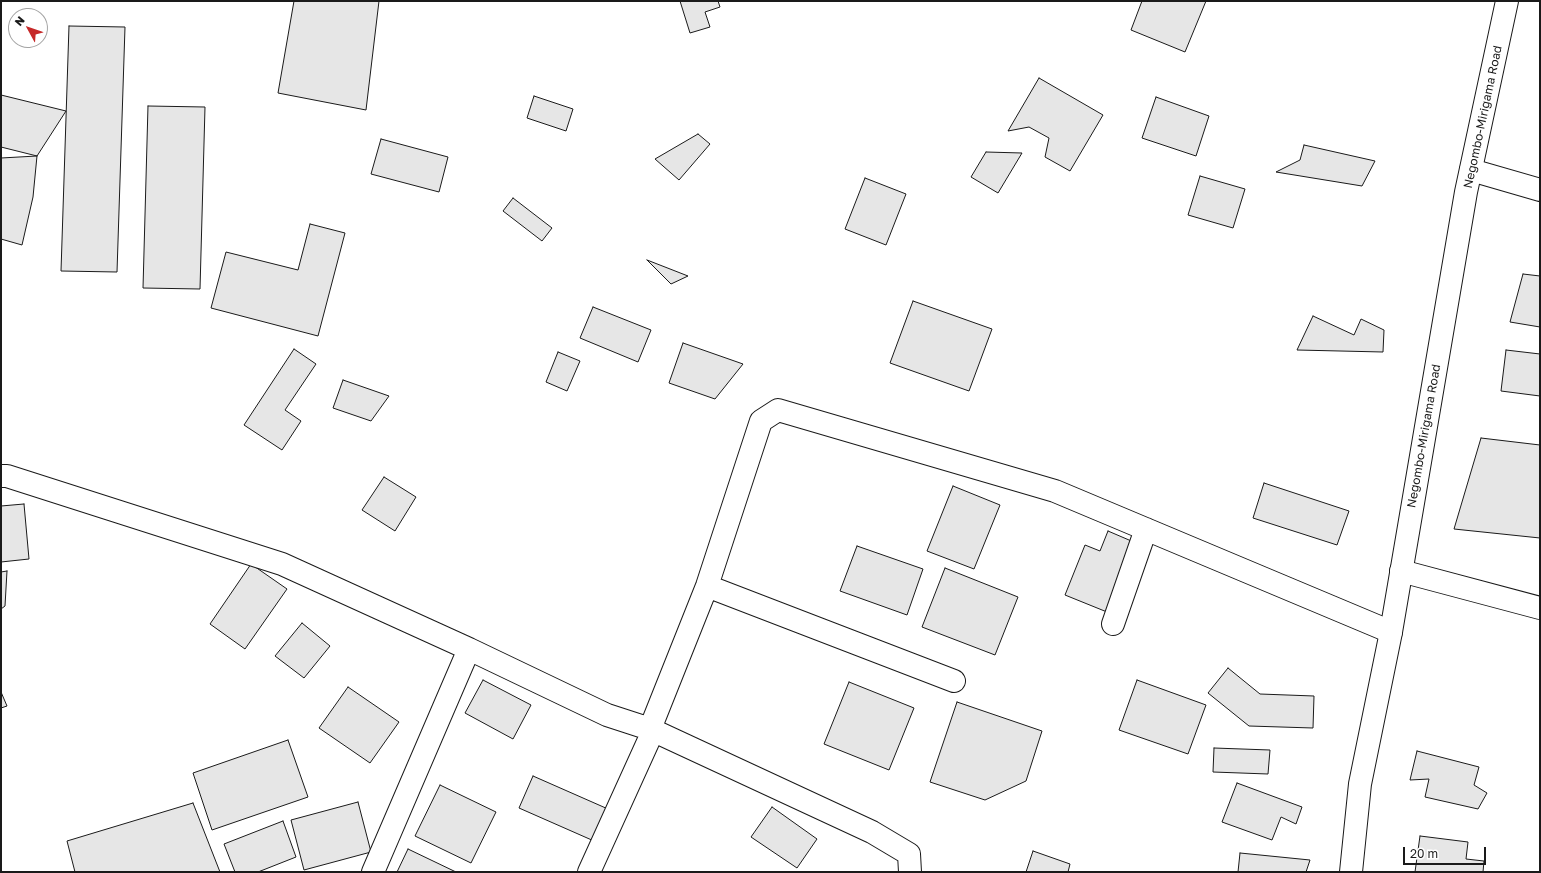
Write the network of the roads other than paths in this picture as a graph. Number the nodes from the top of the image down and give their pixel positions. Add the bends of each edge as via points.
1 (1507, 1) edge
2 (1471, 170) junction
3 (1540, 190) edge
4 (1, 476) edge
5 (1146, 529) junction
6 (1401, 571) junction
7 (706, 586) junction
8 (1540, 608) edge
9 (1113, 624) dead end
10 (1391, 632) junction
11 (469, 649) junction
12 (954, 681) dead end
13 (651, 730) junction
14 (373, 872) edge
15 (589, 872) edge
16 (910, 872) edge
17 (1352, 872) edge

1 - 2 street, Negombo-Mirigama Road
2 - 3 street
2 - 6 street, Negombo-Mirigama Road
4 - 11 street via 282,564
5 - 7 street via 1055,491 778,410 761,421
5 - 9 street
5 - 10 street
6 - 8 street
6 - 10 street, Negombo-Mirigama Road
7 - 12 street
7 - 13 street
10 - 17 street, Negombo-Mirigama Road via 1360,784
11 - 13 street via 608,715
11 - 14 street
13 - 15 street
13 - 16 street via 872,832 909,854

